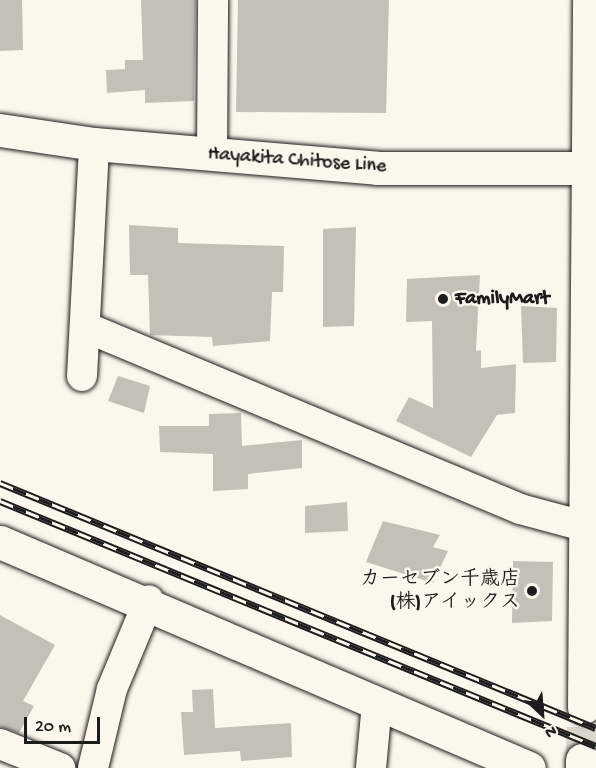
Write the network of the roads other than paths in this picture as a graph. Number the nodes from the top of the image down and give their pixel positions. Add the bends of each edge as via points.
1 (213, 0) edge
2 (590, 0) edge
3 (0, 130) edge
4 (94, 144) junction
5 (212, 155) junction
6 (591, 168) edge
7 (85, 327) junction
8 (82, 376) dead end
9 (587, 527) junction
10 (0, 542) edge
11 (148, 603) junction
12 (590, 610) edge
13 (377, 703) junction
14 (584, 707) tunnel mouth
15 (0, 744) edge
16 (60, 768) edge
17 (93, 768) edge
18 (371, 768) edge
19 (529, 768) edge

1 - 5 street
2 - 6 main road
3 - 4 main road, Hayakita Chitose Line
4 - 5 main road, Hayakita Chitose Line
4 - 7 street
5 - 6 main road, Hayakita Chitose Line via 377,168
6 - 9 main road
7 - 8 street
7 - 9 street via 520,509
9 - 12 main road
10 - 11 main road
11 - 13 main road
11 - 17 street via 112,689
12 - 14 main road
13 - 18 street
13 - 19 main road
15 - 16 street

